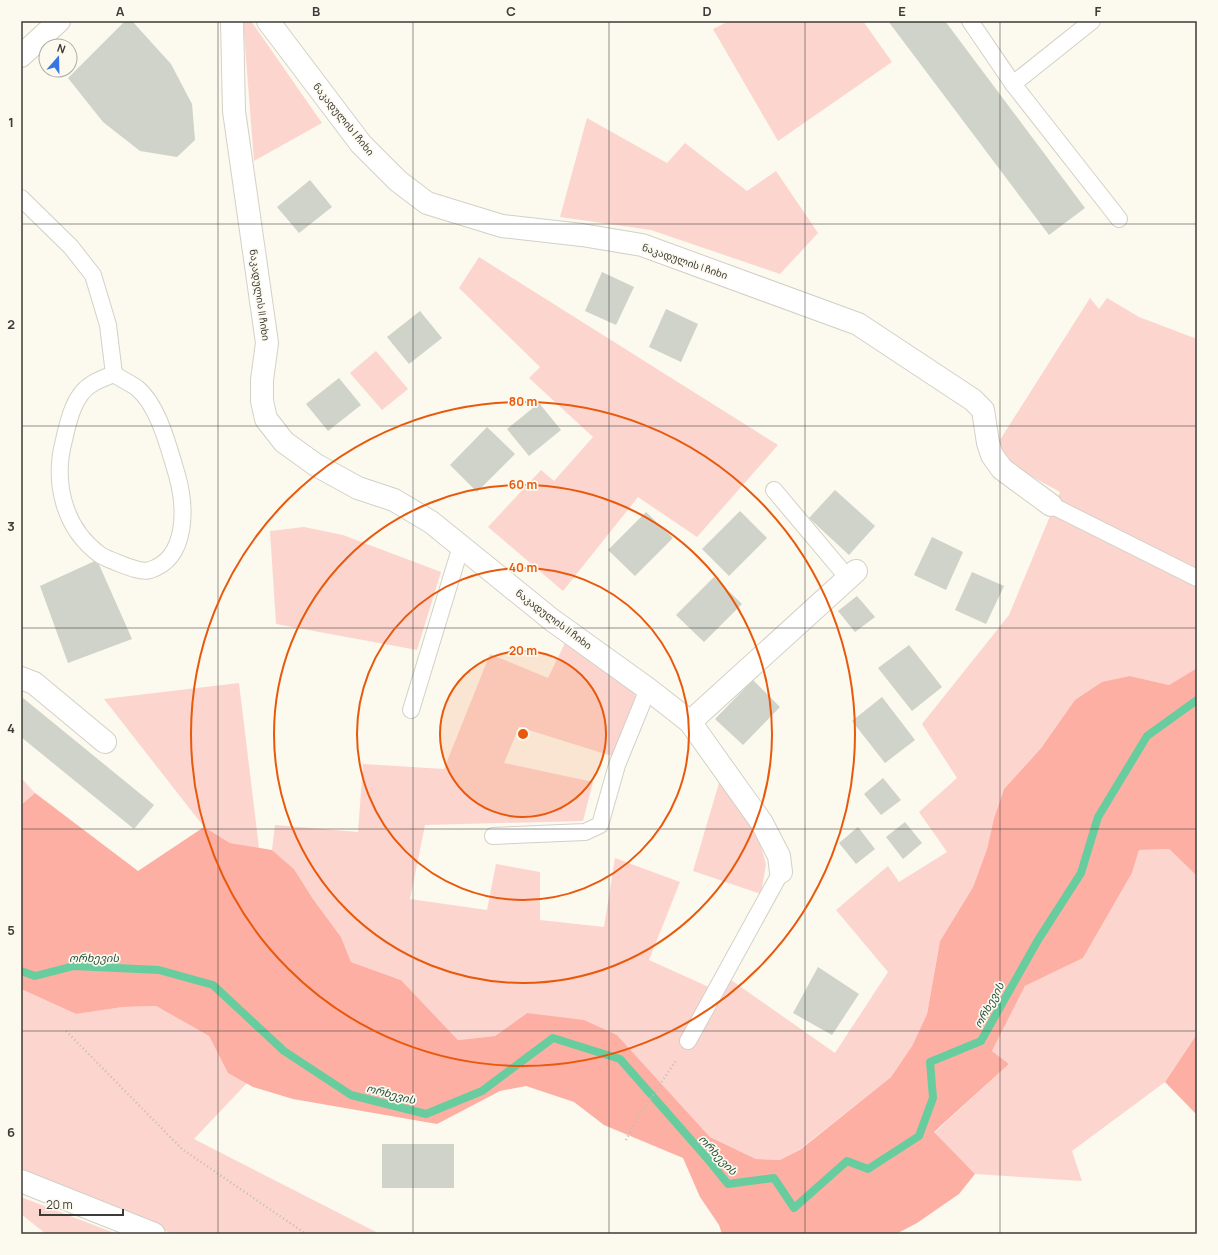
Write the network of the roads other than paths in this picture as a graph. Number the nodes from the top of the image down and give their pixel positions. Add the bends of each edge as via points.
1 (59, 21) edge
2 (232, 21) edge
3 (268, 21) edge
4 (970, 21) edge
5 (1092, 21) edge
6 (21, 56) edge
7 (1013, 84) junction
8 (21, 198) edge
9 (1118, 219) dead end
10 (114, 374) junction
11 (774, 490) dead end
12 (1051, 505) joint
13 (461, 546) junction
14 (852, 575) joint
15 (1197, 578) edge
16 (21, 678) edge
17 (648, 689) junction
18 (411, 710) dead end
19 (690, 722) junction
20 (105, 742) dead end
21 (493, 836) dead end
22 (782, 872) joint
23 (688, 1042) dead end
24 (21, 1181) edge
25 (154, 1234) edge

1 - 6 street
2 - 13 street, ნაკადულის II ჩიხი via 234,111 267,343 262,380 262,401 266,419 284,442 316,465 358,488 394,500 431,522
3 - 12 street, ნაკადულის I ჩიხი via 361,144 398,181 427,203 502,226 642,245 858,324 973,400 983,410 988,443 992,455 1002,469
4 - 7 lane
5 - 7 lane
7 - 9 lane
8 - 10 lane via 71,247 93,275 108,325
10 - 10 lane via 138,389 152,407 165,438 179,484 183,520 178,540 167,561 148,571 125,566 100,555 81,538 66,512 59,482 60,452 69,418 79,398 90,384
11 - 14 lane
12 - 15 lane
13 - 17 street, ნაკადულის II ჩიხი via 552,620
13 - 18 lane
14 - 19 street
16 - 20 street via 34,684
17 - 19 street, ნაკადულის II ჩიხი
17 - 21 lane via 617,765 600,824 585,832
19 - 22 street, ნაკადულის II ჩიხი via 762,822 779,856
22 - 23 lane
24 - 25 street

